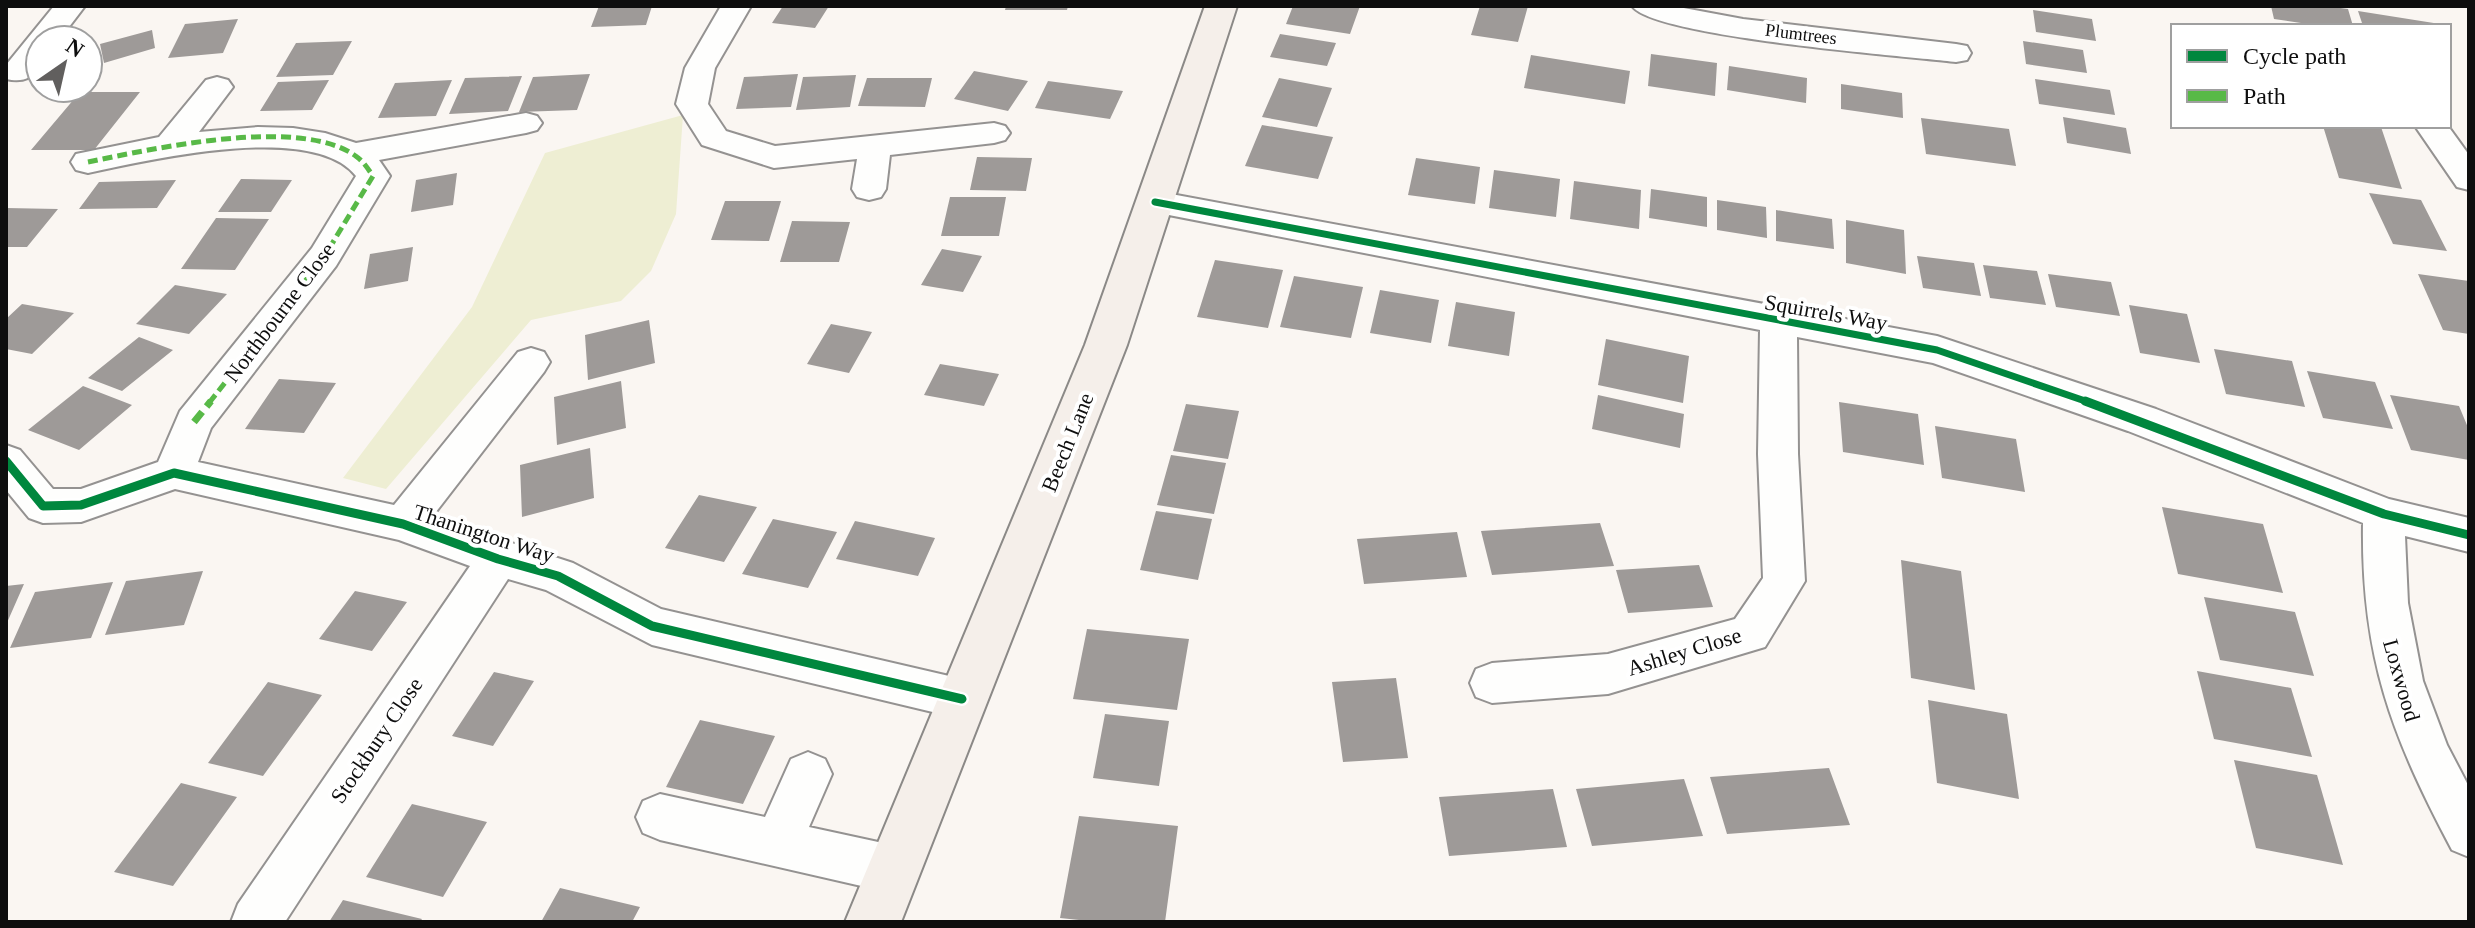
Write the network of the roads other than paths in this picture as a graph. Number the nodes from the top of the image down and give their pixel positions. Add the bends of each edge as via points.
1 (70, 6) edge
2 (736, 6) edge
3 (1221, 6) edge
4 (1647, 6) edge
5 (56, 24) edge
6 (1956, 53) dead end
7 (24, 63) edge
8 (17, 72) dead end
9 (217, 87) dead end
10 (526, 123) dead end
11 (2432, 128) edge
12 (994, 133) dead end
13 (170, 146) junction
14 (875, 148) junction
15 (356, 154) junction
16 (88, 162) dead end
17 (2469, 179) edge
18 (869, 189) dead end
19 (1155, 202) junction
20 (1779, 323) junction
21 (531, 362) dead end
22 (6, 461) edge
23 (174, 473) junction
24 (2384, 514) junction
25 (403, 524) junction
26 (2469, 535) edge
27 (498, 559) junction
28 (1492, 683) dead end
29 (962, 699) junction
30 (808, 774) dead end
31 (660, 817) dead end
32 (2469, 834) edge
33 (778, 844) junction
34 (892, 869) junction
35 (256, 922) edge
36 (873, 922) edge

1 - 5 street
2 - 14 street via 700,68 692,104 714,138 774,157
3 - 19 street, Beech Lane
4 - 6 street, Plumtrees via 1671,16 1743,28
7 - 8 street
9 - 13 street
10 - 15 street
11 - 17 street
12 - 14 street
13 - 15 street via 241,138 306,140
13 - 16 street
14 - 18 street
15 - 23 street, Northbourne Close via 373,176 324,257 194,422
19 - 20 street, Squirrels Way
19 - 29 street, Beech Lane via 1106,345
20 - 24 street, Squirrels Way via 1937,350 2142,420
20 - 28 street, Ashley Close via 1784,581 1749,634 1608,674
21 - 25 street, Thanington Way
22 - 23 street via 43,506 81,505
23 - 25 street, Thanington Way
24 - 26 street, Squirrels Way
24 - 32 street, Loxwood via 2388,636 2405,702 2432,768
25 - 27 street, Thanington Way
27 - 29 street, Thanington Way via 558,576 652,626
27 - 35 street, Stockbury Close
29 - 34 street, Beech Lane
30 - 33 street
31 - 33 street
33 - 34 street
34 - 36 street, Beech Lane

